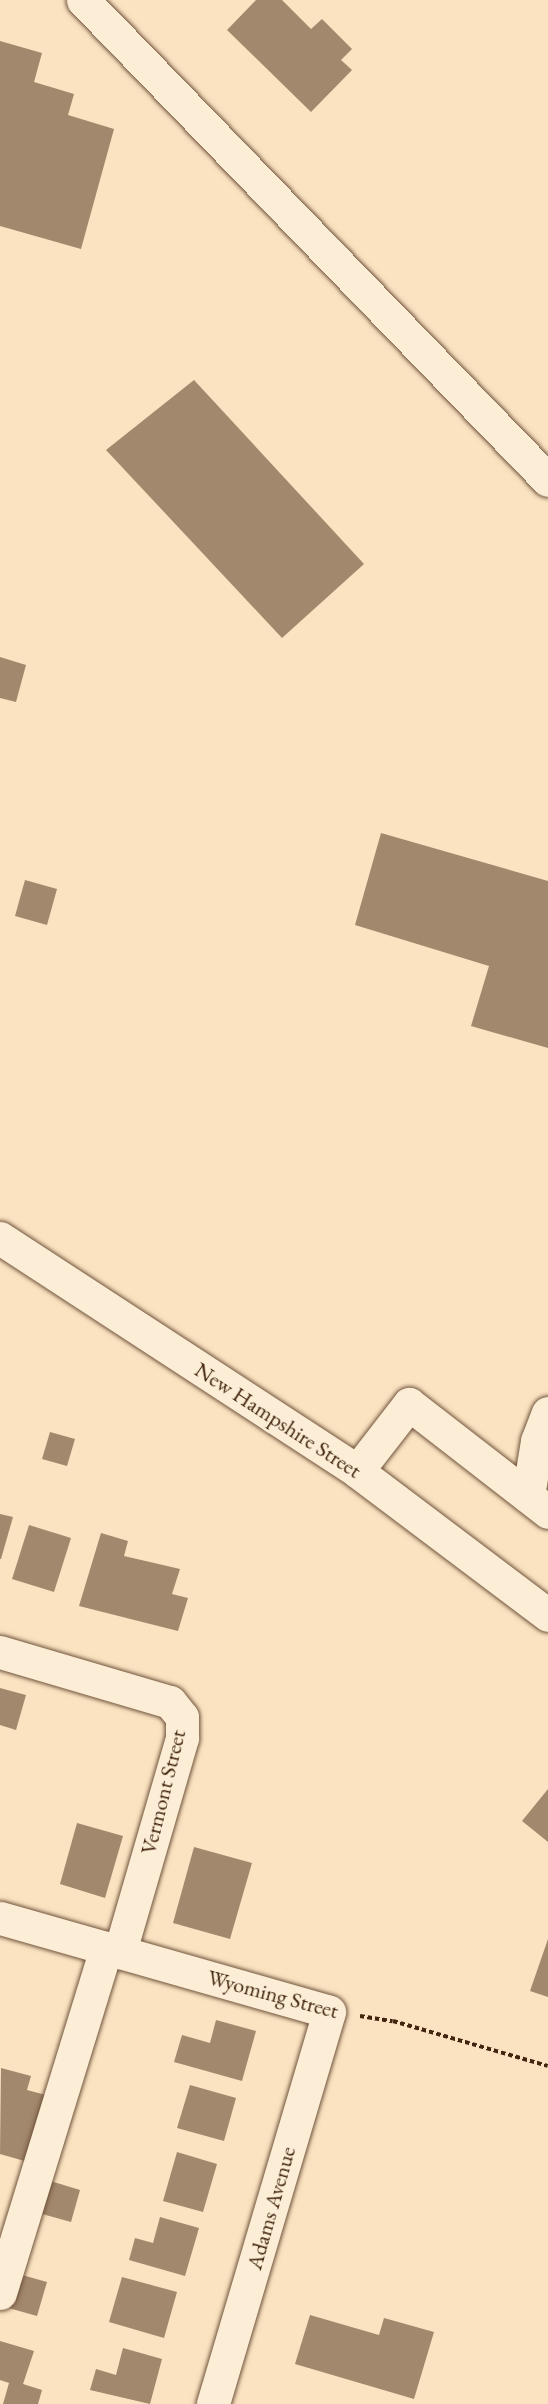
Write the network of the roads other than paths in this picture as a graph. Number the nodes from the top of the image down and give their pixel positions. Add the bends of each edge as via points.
1 (83, 0) edge
2 (548, 480) edge
3 (0, 1238) edge
4 (548, 1413) edge
5 (357, 1471) junction
6 (538, 1504) edge
7 (548, 1615) edge
8 (0, 1652) edge
9 (0, 1918) edge
10 (113, 1950) junction
11 (329, 2012) joint
12 (0, 2293) edge
13 (213, 2404) edge

1 - 2 street
3 - 5 street, New Hampshire Street
4 - 6 street via 537,1441
5 - 6 street via 409,1404
5 - 7 street, New Hampshire Street
8 - 10 street, Vermont Street via 170,1702 182,1717 182,1738
9 - 10 street, Wyoming Street
10 - 11 street, Wyoming Street
10 - 12 street, Vermont Street
11 - 13 street, Adams Avenue

